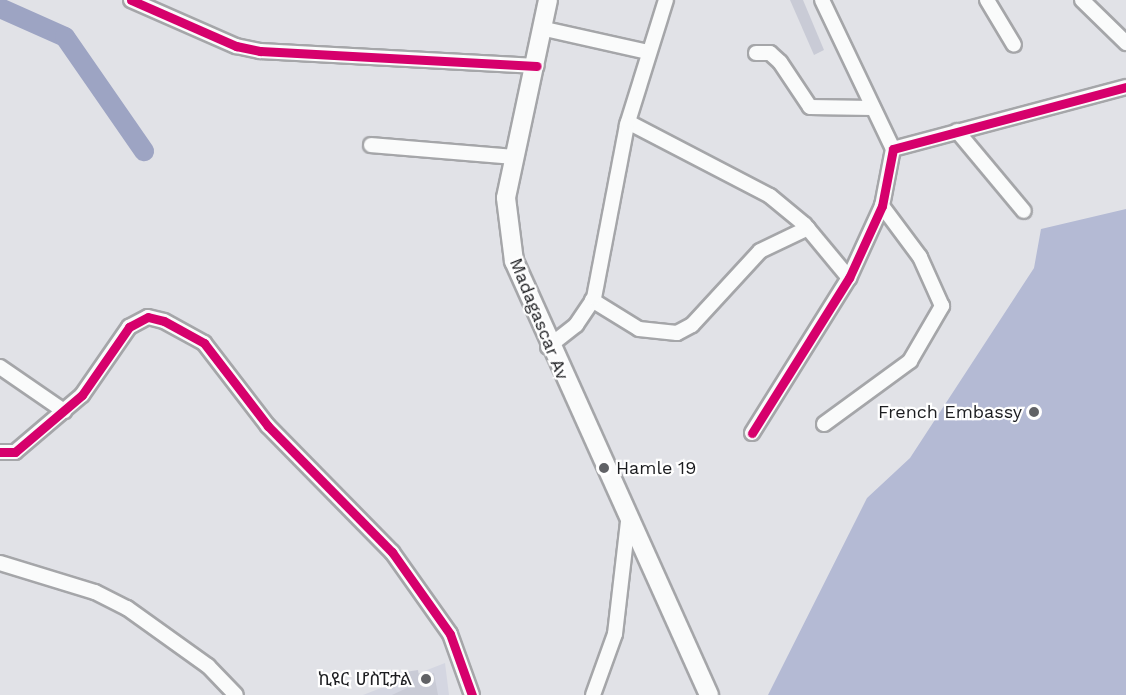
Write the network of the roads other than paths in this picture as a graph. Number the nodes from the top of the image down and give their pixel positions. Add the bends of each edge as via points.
1 (131, 0) edge
2 (548, 0) edge
3 (666, 0) edge
4 (822, 0) edge
5 (987, 0) edge
6 (1082, 0) edge
7 (545, 29) junction
8 (1126, 43) edge
9 (1014, 45) dead end
10 (648, 52) junction
11 (756, 53) dead end
12 (537, 66) junction
13 (1126, 87) edge
14 (872, 108) junction
15 (628, 122) junction
16 (957, 131) junction
17 (370, 145) dead end
18 (893, 149) junction
19 (513, 157) junction
20 (882, 206) junction
21 (1024, 212) dead end
22 (808, 228) junction
23 (849, 278) junction
24 (592, 300) junction
25 (549, 347) junction
26 (0, 367) edge
27 (64, 411) junction
28 (824, 424) dead end
29 (752, 433) dead end
30 (0, 452) edge
31 (628, 522) junction
32 (0, 563) edge
33 (236, 695) edge
34 (472, 695) edge
35 (593, 695) edge
36 (709, 695) edge

1 - 12 street via 236,46 260,51
2 - 7 main road, Madagascar Av
3 - 10 street
4 - 14 street
5 - 9 street
6 - 8 street
7 - 10 street
7 - 12 main road, Madagascar Av
10 - 15 street
11 - 14 street via 770,53 780,62 810,107
12 - 19 main road, Madagascar Av
13 - 16 street
14 - 18 street
15 - 22 street via 770,196
15 - 24 street
16 - 18 street
16 - 21 street
17 - 19 street
18 - 20 street
19 - 25 main road, Madagascar Av via 505,215 519,278
20 - 23 street
20 - 28 street via 920,257 942,306 910,361
22 - 23 street
22 - 24 street via 760,251 692,325 677,333 639,329
23 - 29 street
24 - 25 street via 576,326
25 - 31 main road, Madagascar Av
26 - 27 street
27 - 30 street via 15,452
27 - 34 street via 98,378 120,338 137,321 148,317 164,321 204,343 268,426 392,552 450,634
31 - 35 street via 615,634
31 - 36 main road, Madagascar Av
32 - 33 street via 95,592 127,608 208,666

